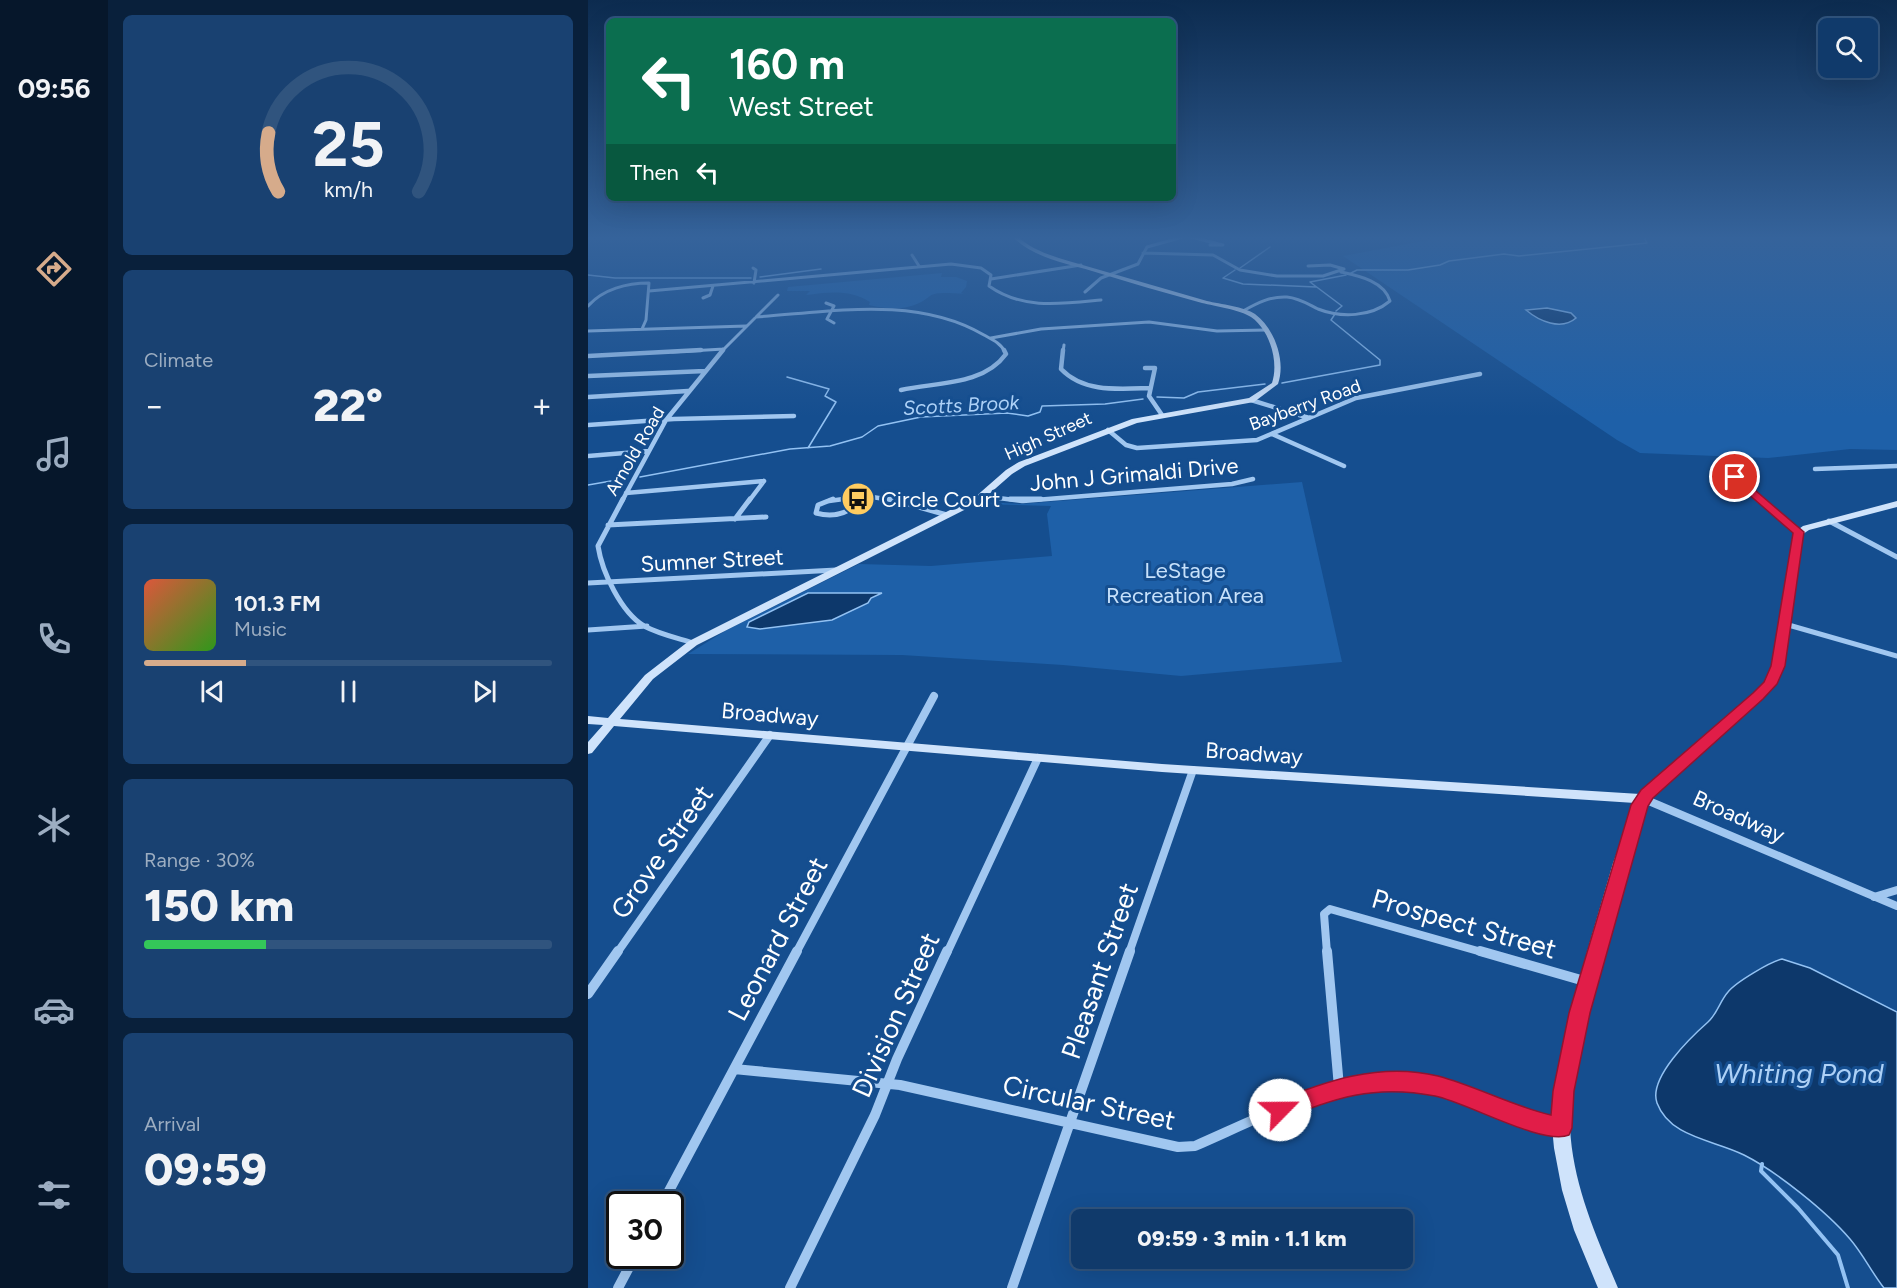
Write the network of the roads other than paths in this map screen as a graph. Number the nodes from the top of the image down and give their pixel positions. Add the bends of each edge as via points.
1 (648, 297) edge
2 (776, 297) edge
3 (1008, 297) edge
4 (1186, 297) edge
5 (1275, 297) edge
6 (1278, 297) edge
7 (1388, 297) edge
8 (1101, 300) dead end
9 (826, 303) dead end
10 (1243, 311) junction
11 (831, 313) junction
12 (756, 317) junction
13 (834, 324) dead end
14 (746, 326) junction
15 (642, 329) junction
16 (1266, 330) junction
17 (588, 331) edge
18 (991, 338) junction
19 (1064, 345) dead end
20 (724, 349) junction
21 (588, 356) edge
22 (1145, 368) dead end
23 (705, 371) junction
24 (1480, 374) dead end
25 (588, 376) edge
26 (1150, 388) junction
27 (901, 390) dead end
28 (688, 391) junction
29 (588, 397) edge
30 (1251, 400) junction
31 (1162, 415) junction
32 (794, 416) dead end
33 (1309, 418) junction
34 (666, 420) junction
35 (588, 425) edge
36 (1108, 430) junction
37 (1272, 434) junction
38 (649, 451) junction
39 (588, 456) edge
40 (1719, 463) dead end
41 (1344, 466) dead end
42 (1897, 466) edge
43 (1815, 468) dead end
44 (1253, 479) dead end
45 (626, 493) junction
46 (983, 496) junction
47 (864, 498) junction
48 (1897, 504) edge
49 (947, 515) junction
50 (766, 518) dead end
51 (735, 519) junction
52 (1829, 521) junction
53 (608, 525) junction
54 (1799, 532) junction
55 (1897, 557) edge
56 (838, 570) junction
57 (612, 582) junction
58 (588, 583) edge
59 (1785, 624) junction
60 (647, 626) junction
61 (588, 630) edge
62 (693, 643) junction
63 (1897, 656) edge
64 (934, 696) dead end
65 (588, 720) edge
66 (611, 722) junction
67 (770, 735) junction
68 (906, 747) junction
69 (588, 750) edge
70 (1038, 758) junction
71 (1193, 770) junction
72 (1644, 799) junction
73 (1897, 890) edge
74 (1874, 898) junction
75 (1897, 906) edge
76 (1588, 982) junction
77 (588, 994) edge
78 (734, 1069) junction
79 (888, 1083) junction
80 (1339, 1087) junction
81 (1070, 1123) junction
82 (1561, 1128) junction
83 (669, 1191) edge
84 (628, 1269) edge
85 (618, 1288) edge
86 (790, 1288) edge
87 (1012, 1288) edge
88 (1608, 1288) edge

1 - 15 street
2 - 12 street, Arnold Road
3 - 8 street via 1027,303
4 - 10 street
5 - 10 street
6 - 7 street via 1299,298 1320,309 1348,313 1377,309 1390,301
9 - 11 street via 834,306
10 - 16 street via 1260,321
11 - 12 street
11 - 13 street via 827,319
11 - 18 street via 933,314
12 - 14 street, Arnold Road
14 - 15 street
14 - 20 street, Arnold Road
15 - 17 street
16 - 18 street via 1217,331 1170,323 1137,323 1041,329
16 - 30 street, High Street via 1278,377 1272,388
18 - 27 street via 1004,347 1005,354 994,367 963,379
19 - 26 street via 1061,369 1071,379 1103,388
20 - 21 street
20 - 23 street, Arnold Road
22 - 26 street via 1155,368
23 - 25 street
23 - 28 street, Arnold Road
24 - 33 street, Bayberry Road via 1356,398
26 - 31 street via 1149,399
28 - 29 street
28 - 34 street, Arnold Road
30 - 31 street, High Street
30 - 33 street
31 - 36 street, High Street
32 - 34 street
33 - 37 street, Bayberry Road
34 - 35 street
34 - 38 street, Arnold Road
36 - 37 street, Bayberry Road via 1126,445 1144,448 1251,441
36 - 46 street, High Street via 1022,464
37 - 41 street
38 - 39 street
38 - 45 street, Arnold Road
40 - 54 street
42 - 43 street
44 - 46 street, John J Grimaldi Drive via 1022,501
45 - 51 street via 764,481
45 - 53 street, Arnold Road
46 - 49 street, High Street
47 - 47 street via 824,501 818,504 816,513 842,514
47 - 49 street via 897,499
48 - 52 street
49 - 56 street, High Street
50 - 51 street
51 - 53 street
52 - 54 street
52 - 55 street
53 - 57 street, Arnold Road via 598,549
54 - 59 street
56 - 57 street, Sumner Street
56 - 62 street, High Street
57 - 58 street, Sumner Street
57 - 60 street, Arnold Road via 635,620
59 - 63 street
59 - 72 street via 1778,666 1770,684
60 - 61 street
60 - 62 street, Arnold Road
62 - 66 street, High Street via 649,677
64 - 68 street, Leonard Street
65 - 66 street, Broadway
66 - 67 street, Broadway
66 - 69 street, High Street
67 - 68 street, Broadway
67 - 77 street, Grove Street
68 - 70 street, Broadway
68 - 78 street, Leonard Street
70 - 71 street, Broadway
70 - 79 street, Division Street
71 - 72 street, Broadway
71 - 81 street, Pleasant Street
72 - 74 street, Broadway
72 - 76 street via 1630,831
73 - 74 street
74 - 75 street, Broadway
76 - 80 street, Prospect Street via 1329,909 1324,914
76 - 82 street via 1564,1091
78 - 79 street, Circular Street
78 - 83 street, Leonard Street
79 - 81 street, Circular Street
79 - 86 street, Division Street
80 - 81 street, Circular Street via 1187,1147
80 - 82 street, Circular Street via 1372,1081 1437,1086
81 - 87 street, Pleasant Street
82 - 88 street via 1572,1198
84 - 85 street

